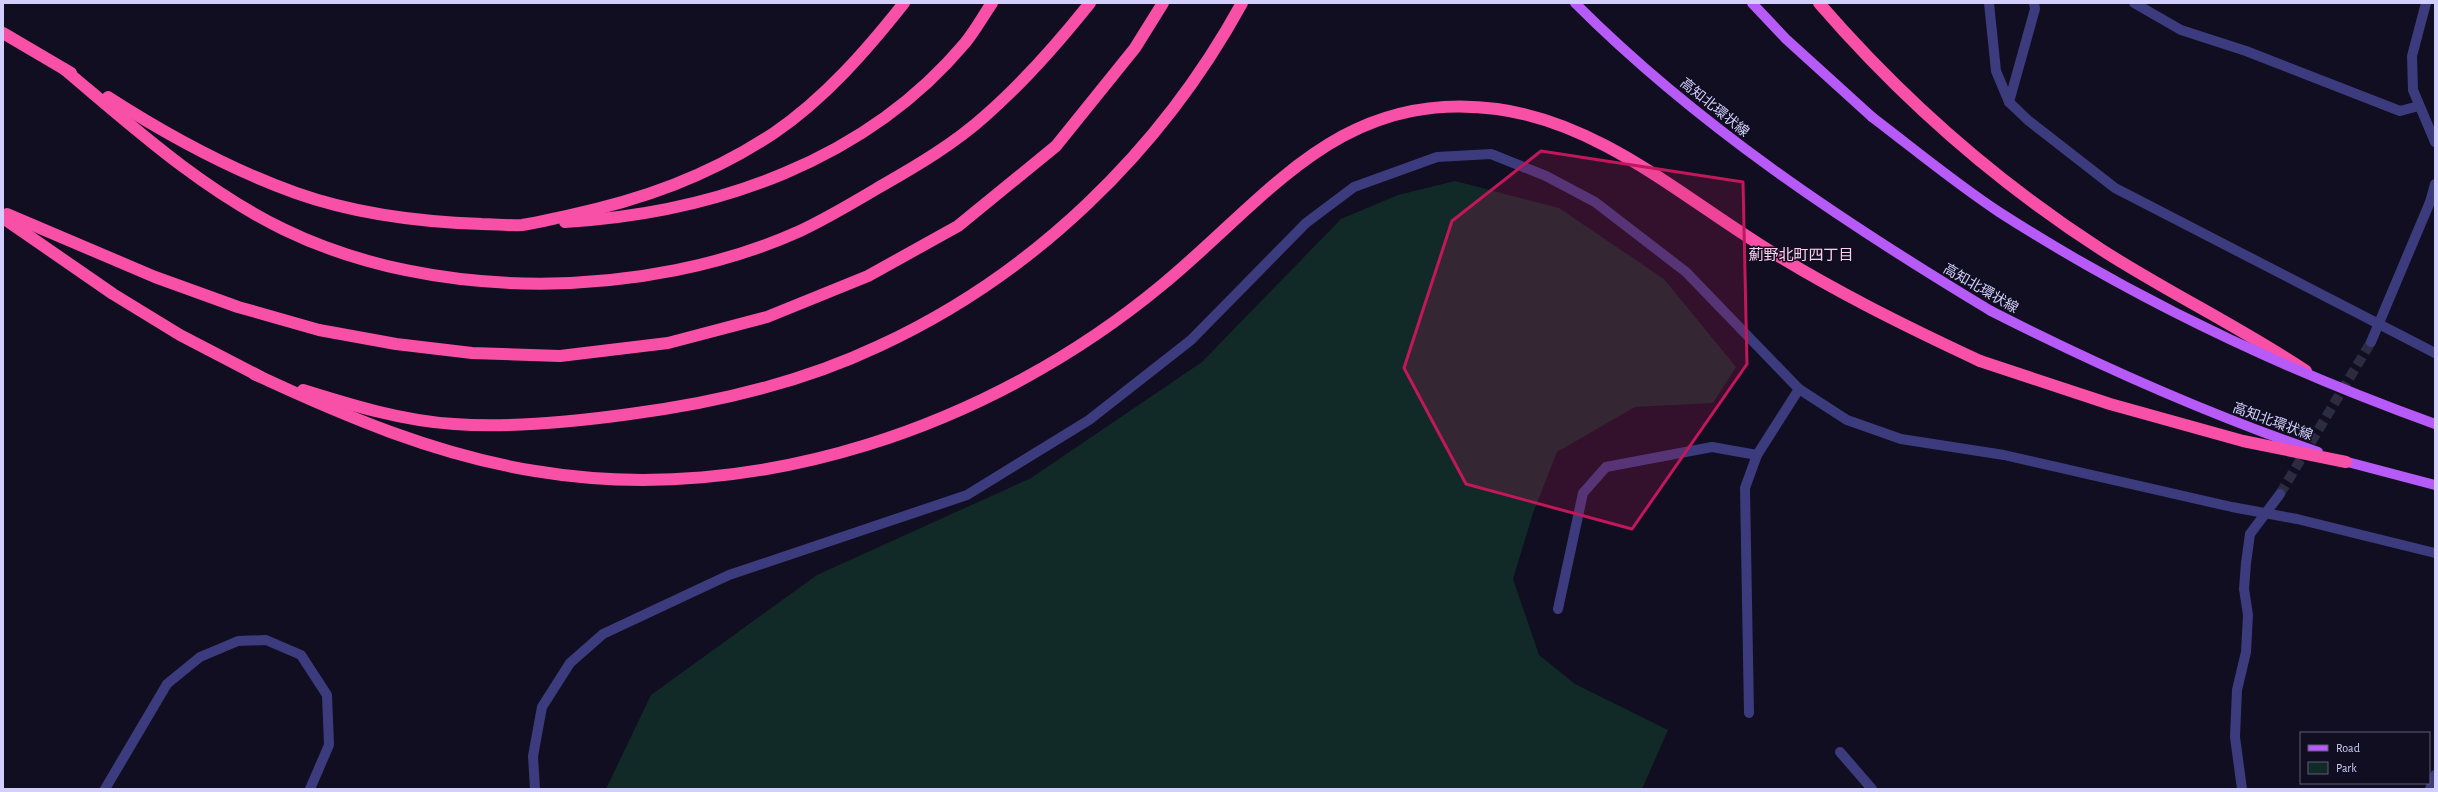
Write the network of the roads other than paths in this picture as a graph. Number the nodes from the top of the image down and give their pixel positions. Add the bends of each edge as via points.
1 (904, 3) edge
2 (992, 3) edge
3 (1090, 3) edge
4 (1162, 3) edge
5 (1242, 3) edge
6 (1575, 3) edge
7 (1752, 3) edge
8 (1819, 3) edge
9 (1989, 3) edge
10 (2034, 3) edge
11 (2134, 3) edge
12 (2426, 3) edge
13 (3, 33) edge
14 (64, 68) junction
15 (2009, 102) junction
16 (2419, 106) junction
17 (2435, 142) edge
18 (2435, 184) edge
19 (3, 213) edge
20 (3, 218) edge
21 (522, 225) junction
22 (2380, 325) junction
23 (2371, 342) tunnel mouth
24 (2435, 353) edge
25 (254, 374) junction
26 (2324, 382) junction
27 (1799, 389) junction
28 (2435, 424) edge
29 (1757, 455) junction
30 (2346, 462) junction
31 (2435, 485) edge
32 (2280, 494) tunnel mouth
33 (2264, 514) junction
34 (2435, 553) edge
35 (1558, 608) dead end
36 (1749, 712) dead end
37 (1840, 752) dead end
38 (2435, 775) edge
39 (105, 789) edge
40 (310, 789) edge
41 (535, 789) edge
42 (1872, 789) edge
43 (2242, 789) edge
44 (2430, 789) edge

1 - 21 highway via 863,53 824,92 774,132 720,164 658,192
2 - 21 highway via 965,42 928,82 884,119 837,150 779,177 722,196 663,211 600,220
3 - 14 highway via 1038,65 984,117 922,163 862,198 800,231 738,254 669,271 598,282 520,284 439,277 360,260 284,230 222,195 179,164
4 - 19 highway via 1135,48 1056,146 958,226 853,282 767,317 668,343 560,356 479,354 396,344 319,330 238,307 155,277
5 - 25 highway via 1225,34 1179,103 1125,167 1071,220 1010,269 946,312 879,347 812,374 674,408 598,419 525,424 453,424 386,413
6 - 30 main road, 高知北環状線, bridge via 1650,72 1725,134 1792,184 1892,251 1991,311 2080,356 2159,391 2242,426
7 - 26 main road, bridge via 1797,50 1872,117 1998,211 2147,300
8 - 26 highway, bridge via 1896,88 1933,123 2044,211 2101,250 2258,339
9 - 15 street via 1996,71
10 - 15 street via 2035,9 2024,53
11 - 16 street via 2181,30 2246,51 2400,111
12 - 16 street via 2412,56 2413,90
13 - 14 highway
14 - 21 highway via 156,128 224,163 297,194 372,213 448,223
15 - 22 street via 2029,121 2115,188
16 - 17 street
18 - 22 street
20 - 25 highway via 113,294 180,335
22 - 23 street
22 - 24 street
25 - 30 highway, bridge via 322,406 393,434 467,457 536,472 612,479 681,478 749,471 823,458 960,411 1033,374 1098,334 1162,285 1274,183 1310,154 1351,131 1397,114 1445,107 1496,109 1546,121 1596,139 1650,171 1761,245 1841,292 1910,329 1980,361 2110,404 2236,439
26 - 28 main road, bridge
27 - 29 street
27 - 33 street via 1847,420 1901,439 2004,454
27 - 41 street via 1686,272 1595,202 1546,176 1491,154 1438,157 1354,187 1306,223 1191,340 1089,420 967,495 729,575 603,634 570,663 542,707 533,756
29 - 35 street via 1712,447 1606,467 1583,493
29 - 36 street via 1745,488
30 - 31 main road, 高知北環状線, bridge
32 - 33 street
33 - 34 street via 2297,519
33 - 43 street via 2250,534 2244,582 2248,615 2246,652 2237,690 2235,737
37 - 42 street
38 - 44 street
39 - 40 street via 167,684 200,657 238,641 266,640 301,655 327,695 329,745

